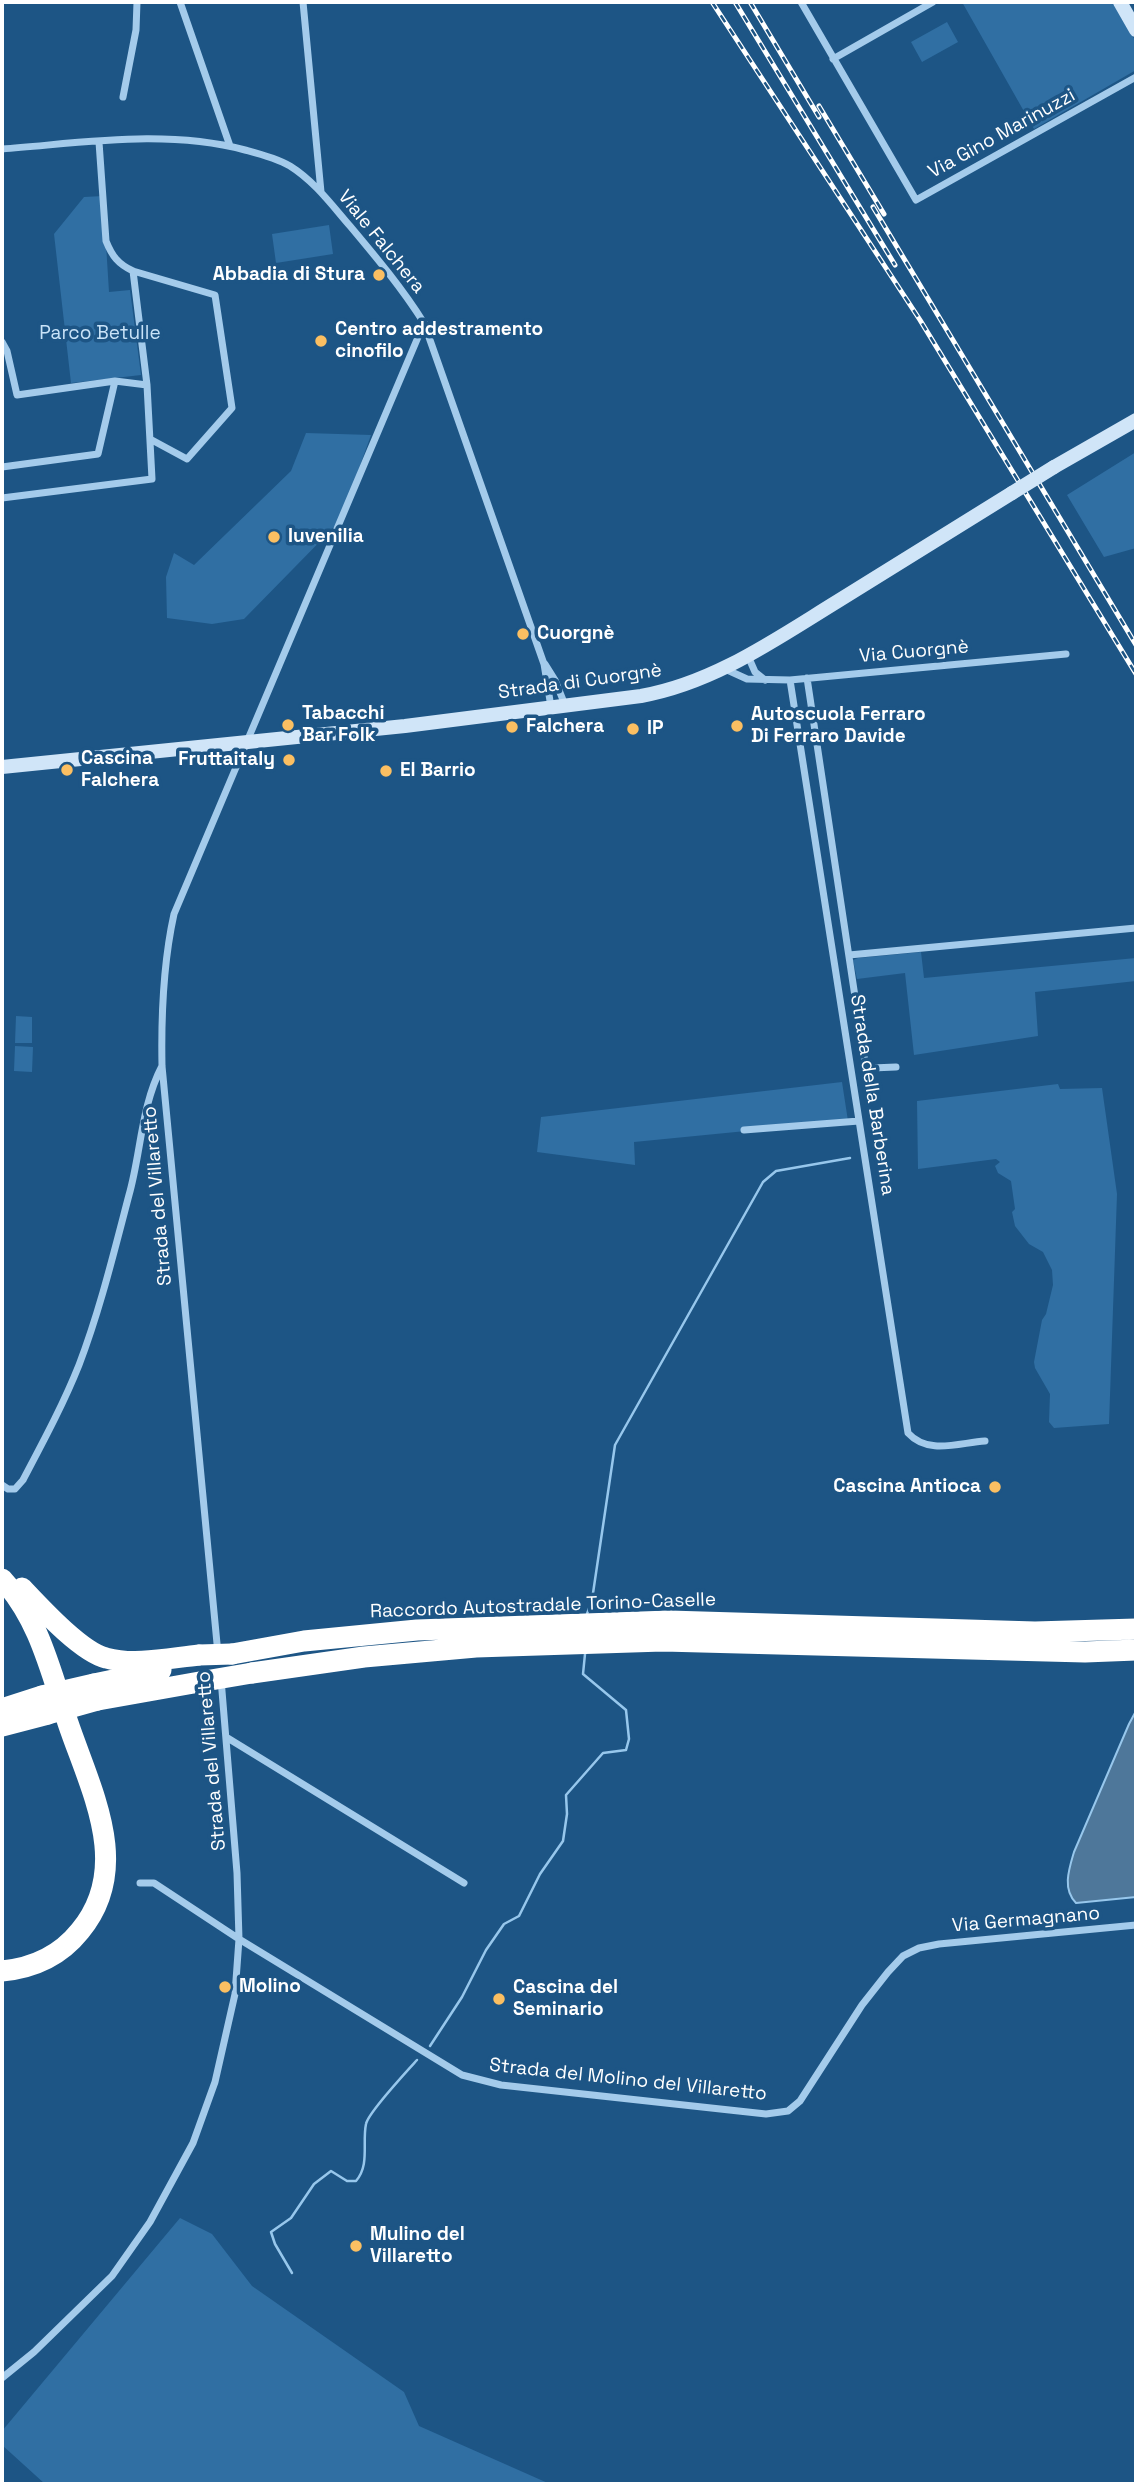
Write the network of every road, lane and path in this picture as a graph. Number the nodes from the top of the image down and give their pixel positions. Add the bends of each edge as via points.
1 (137, 2) edge
2 (180, 2) edge
3 (303, 2) edge
4 (801, 2) edge
5 (933, 2) edge
6 (1120, 2) edge
7 (1136, 30) edge
8 (833, 59) junction
9 (1136, 77) edge
10 (122, 97) dead end
11 (99, 142) junction
12 (230, 146) junction
13 (2, 149) edge
14 (321, 192) junction
15 (133, 271) junction
16 (424, 323) junction
17 (2, 342) edge
18 (115, 381) junction
19 (147, 385) junction
20 (1136, 420) edge
21 (150, 439) junction
22 (2, 467) edge
23 (2, 498) edge
24 (1066, 654) dead end
25 (748, 656) junction
26 (544, 664) junction
27 (725, 668) junction
28 (807, 678) junction
29 (790, 680) junction
30 (765, 681) junction
31 (558, 706) junction
32 (246, 741) junction
33 (2, 767) edge
34 (1136, 928) edge
35 (849, 955) junction
36 (162, 1066) junction
37 (896, 1068) dead end
38 (859, 1121) junction
39 (744, 1130) dead end
40 (985, 1441) dead end
41 (2, 1485) edge
42 (2, 1567) edge
43 (2, 1579) edge
44 (1134, 1640) edge
45 (1085, 1642) junction
46 (218, 1661) junction
47 (2, 1709) edge
48 (42, 1709) junction
49 (2, 1726) edge
50 (2, 1731) edge
51 (226, 1737) junction
52 (140, 1883) dead end
53 (464, 1883) dead end
54 (1136, 1925) edge
55 (239, 1939) junction
56 (919, 1948) joint
57 (2, 1971) edge
58 (2, 2378) edge

1 - 10 street
2 - 12 street
3 - 14 street
4 - 8 street
5 - 8 street
6 - 7 main road
8 - 9 street, Via Gino Marinuzzi via 916,200
11 - 12 street, Viale Falchera via 171,138
11 - 13 street, Viale Falchera
11 - 15 street via 106,241 111,255
12 - 14 street, Viale Falchera via 289,166
14 - 16 street, Viale Falchera
15 - 19 street
15 - 21 street via 215,295 232,408 187,459
16 - 26 street, Viale Falchera
16 - 32 street, Strada del Villaretto
17 - 18 street via 17,395
18 - 19 street
18 - 22 street via 98,454
19 - 21 street
20 - 25 main road, Strada di Cuorgnè, bridge
21 - 23 street via 152,479
24 - 28 street, Via Cuorgnè
25 - 27 main road, Strada di Cuorgnè
25 - 30 street
26 - 31 street, Viale Falchera
26 - 31 street, Viale Falchera via 555,680
27 - 30 street, Via Cuorgnè via 742,678
27 - 31 main road, Strada di Cuorgnè via 651,694
28 - 29 street, Via Cuorgnè
28 - 35 street, Strada della Barberina
29 - 30 street, Via Cuorgnè
29 - 38 street, Strada della Barberina
31 - 32 main road, Strada di Cuorgnè
32 - 33 main road, Strada di Cuorgnè
32 - 36 street, Strada del Villaretto via 174,914 161,1011
34 - 35 street
35 - 37 street, Strada della Barberina via 866,1063 872,1068
36 - 41 street, Strada del Villaretto via 153,1083 133,1183 80,1362 23,1480 15,1489
36 - 46 street, Strada del Villaretto
38 - 39 street
38 - 40 street, Strada della Barberina via 908,1433 917,1443 932,1447
42 - 46 highway via 63,1628 103,1658
43 - 57 highway via 23,1604 41,1641 100,1816 107,1856 104,1886 93,1916 70,1944 37,1964
44 - 45 highway, Raccordo Autostradale Torino-Caselle
45 - 46 highway, Raccordo Autostradale Torino-Caselle, bridge via 663,1641 476,1647 253,1672
45 - 46 highway, Raccordo Autostradale Torino-Caselle via 1035,1632 669,1621 417,1630 304,1641
46 - 48 highway, Raccordo Autostradale Torino-Caselle, bridge
46 - 51 street, Strada del Villaretto
47 - 48 highway, Raccordo Autostradale Torino-Caselle
48 - 49 highway, Raccordo Autostradale Torino-Caselle
48 - 50 highway
51 - 53 street
51 - 55 street, Strada del Villaretto
52 - 55 street, Strada del Molino del Villaretto via 154,1883
54 - 56 street, Via Germagnano
55 - 56 street, Strada del Molino del Villaretto via 462,2075 501,2085 766,2114 788,2110 800,2101 862,2005 903,1956
55 - 58 street, Strada del Villaretto via 235,1994 215,2082 175,2177 112,2276

